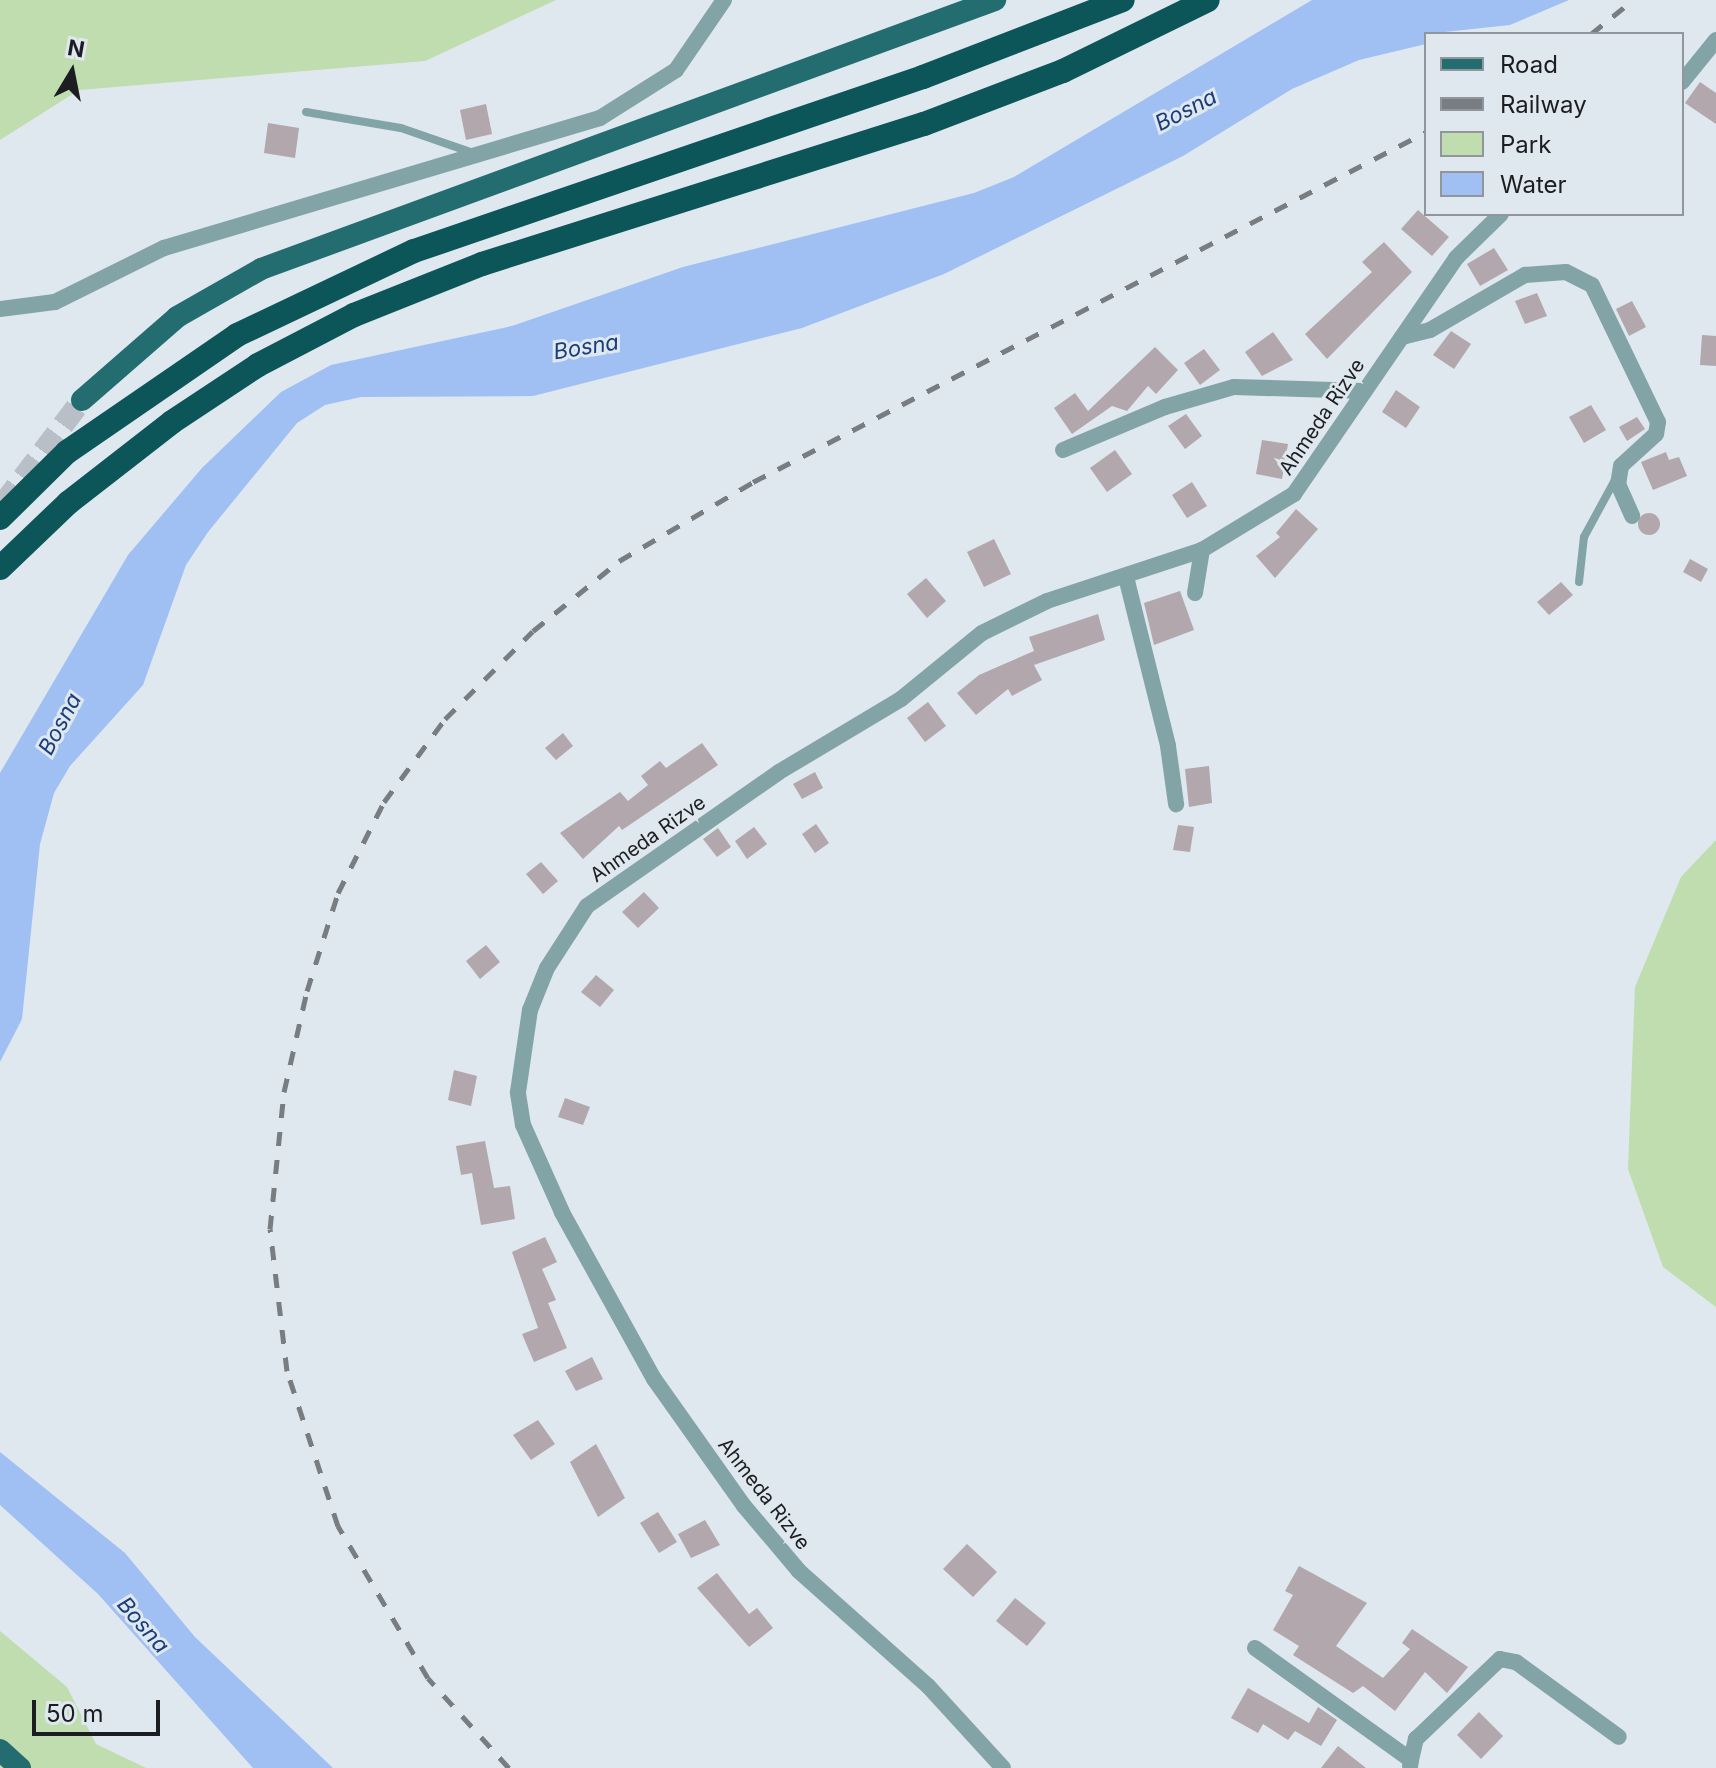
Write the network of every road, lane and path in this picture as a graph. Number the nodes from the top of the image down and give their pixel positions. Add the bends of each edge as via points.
1 (724, 0) edge
2 (995, 0) edge
3 (1123, 0) edge
4 (1208, 0) edge
5 (1716, 40) edge
6 (1684, 80) edge
7 (306, 112) dead end
8 (506, 145) junction
9 (473, 153) junction
10 (517, 170) junction
11 (1499, 216) edge
12 (0, 309) edge
13 (1402, 337) junction
14 (1365, 391) junction
15 (82, 400) tunnel mouth
16 (1063, 450) dead end
17 (1620, 475) junction
18 (1632, 516) dead end
19 (0, 518) edge
20 (1202, 550) junction
21 (0, 568) edge
22 (1126, 577) junction
23 (1579, 582) dead end
24 (1195, 593) dead end
25 (1176, 804) dead end
26 (1255, 1648) dead end
27 (1619, 1737) dead end
28 (0, 1750) edge
29 (1410, 1764) edge
30 (20, 1768) edge
31 (1003, 1768) edge

1 - 8 street via 691,52 655,88 600,118
2 - 10 main road
3 - 19 highway via 1019,43 401,257 237,335 67,452
4 - 21 highway via 1063,71 924,124 482,264 354,315 258,365 172,422 68,503
5 - 6 street
7 - 9 lane via 401,128
8 - 9 street
8 - 10 street
9 - 12 street via 164,248 55,302
10 - 15 main road via 312,247 213,294 111,369
11 - 13 street, Ahmeda Rizve via 1456,258
13 - 14 street, Ahmeda Rizve
13 - 17 street via 1430,330 1525,275 1566,272 1592,285 1658,422 1656,434 1631,452
14 - 16 street via 1234,387 1165,407
14 - 20 street, Ahmeda Rizve via 1294,494
17 - 18 street
17 - 23 lane via 1604,492 1584,537
20 - 22 street, Ahmeda Rizve
20 - 24 street
22 - 25 street via 1168,746
22 - 31 street, Ahmeda Rizve via 1047,601 982,633 901,699 779,772 587,906 547,968 521,1055 518,1092 536,1162 654,1379 744,1506 799,1571 928,1686
26 - 29 street
27 - 29 street via 1516,1662 1500,1659 1416,1739
28 - 30 main road

